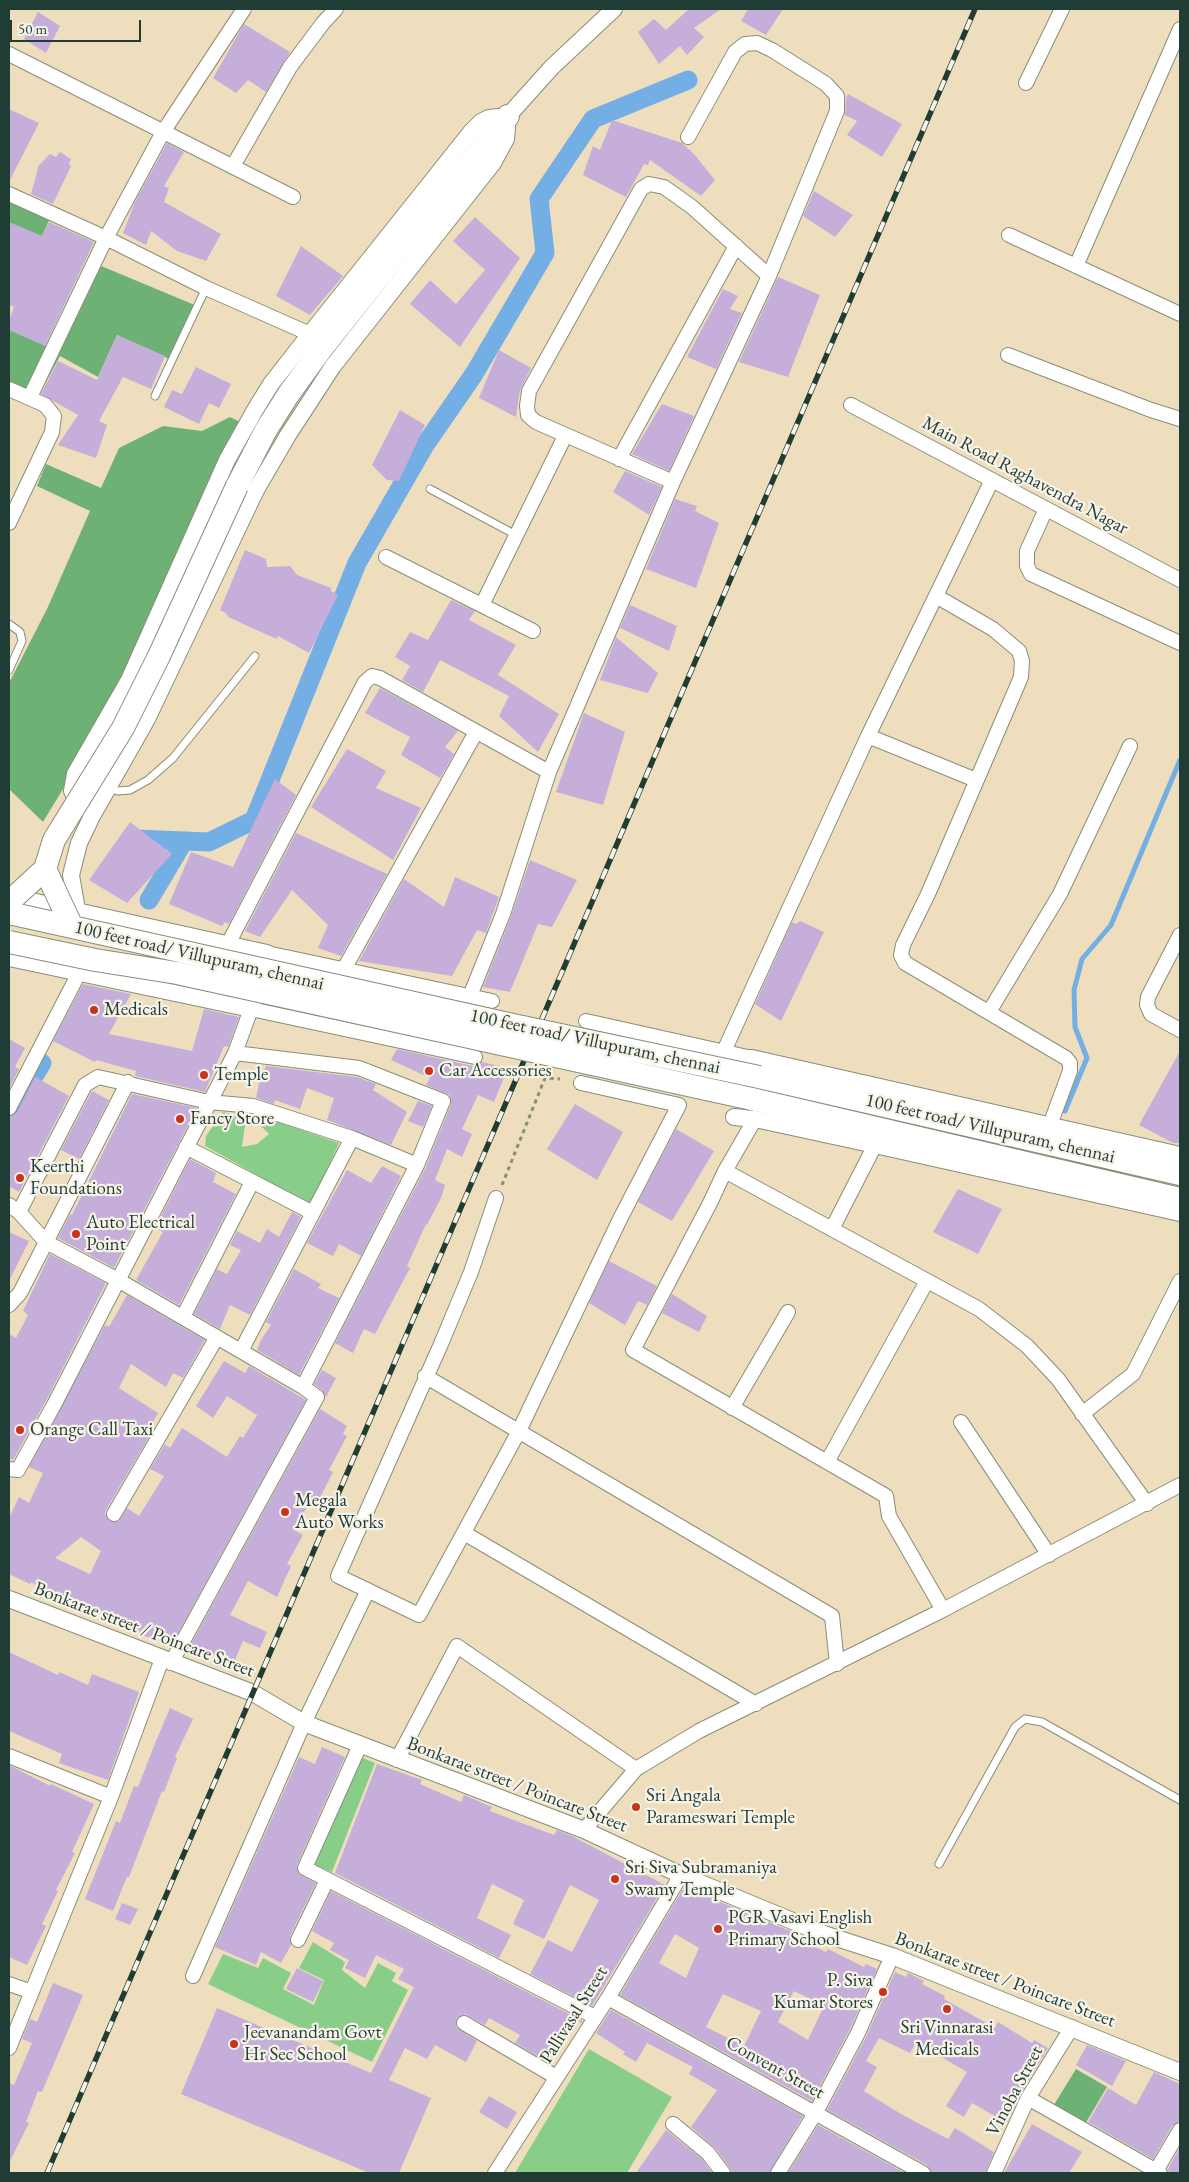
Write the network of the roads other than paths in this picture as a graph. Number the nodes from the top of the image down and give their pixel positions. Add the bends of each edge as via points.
1 (244, 9) edge
2 (336, 9) edge
3 (614, 9) edge
4 (1062, 9) edge
5 (1180, 29) edge
6 (9, 54) edge
7 (1026, 83) dead end
8 (508, 116) junction
9 (163, 132) junction
10 (688, 137) dead end
11 (232, 166) junction
12 (9, 194) edge
13 (293, 197) dead end
14 (1010, 235) dead end
15 (106, 238) junction
16 (736, 246) junction
17 (1076, 266) junction
18 (769, 276) junction
19 (206, 288) junction
20 (1180, 314) edge
21 (310, 334) junction
22 (1008, 355) dead end
23 (9, 389) edge
24 (155, 396) dead end
25 (30, 397) junction
26 (851, 405) dead end
27 (1180, 419) edge
28 (565, 436) junction
29 (619, 459) junction
30 (992, 480) junction
31 (673, 482) junction
32 (430, 489) dead end
33 (1046, 509) junction
34 (9, 524) edge
35 (516, 535) junction
36 (186, 551) junction
37 (386, 556) dead end
38 (220, 566) junction
39 (1180, 580) edge
40 (936, 596) junction
41 (482, 605) junction
42 (9, 624) edge
43 (534, 631) dead end
44 (1180, 643) edge
45 (255, 656) dead end
46 (9, 670) edge
47 (476, 732) junction
48 (868, 736) junction
49 (1130, 746) dead end
50 (549, 772) junction
51 (976, 780) junction
52 (108, 788) junction
53 (92, 816) junction
54 (45, 869) junction
55 (9, 896) edge
56 (9, 902) edge
57 (9, 913) edge
58 (74, 919) junction
59 (1180, 935) edge
60 (9, 942) edge
61 (228, 944) junction
62 (267, 953) junction
63 (9, 958) edge
64 (344, 969) junction
65 (79, 972) junction
66 (470, 996) junction
67 (492, 1001) dead end
68 (251, 1009) junction
69 (990, 1012) junction
70 (586, 1020) dead end
71 (1180, 1030) edge
72 (724, 1052) junction
73 (235, 1053) junction
74 (475, 1057) dead end
75 (755, 1067) junction
76 (128, 1082) junction
77 (581, 1083) road end
78 (209, 1102) junction
79 (9, 1108) edge
80 (753, 1109) junction
81 (734, 1117) dead end
82 (1050, 1125) junction
83 (352, 1138) junction
84 (876, 1145) junction
85 (186, 1147) junction
86 (1180, 1155) edge
87 (417, 1165) junction
88 (725, 1171) junction
89 (1180, 1174) edge
90 (252, 1182) junction
91 (496, 1198) road end
92 (1180, 1199) edge
93 (14, 1208) edge
94 (313, 1213) junction
95 (1180, 1213) edge
96 (832, 1229) junction
97 (46, 1242) junction
98 (118, 1280) junction
99 (927, 1281) junction
100 (1180, 1281) edge
101 (9, 1305) edge
102 (788, 1312) dead end
103 (182, 1318) junction
104 (217, 1337) junction
105 (241, 1351) junction
106 (425, 1376) junction
107 (303, 1387) junction
108 (732, 1408) junction
109 (1082, 1414) junction
110 (961, 1422) dead end
111 (519, 1432) junction
112 (827, 1462) junction
113 (9, 1469) edge
114 (1180, 1485) edge
115 (1146, 1504) junction
116 (114, 1514) dead end
117 (464, 1533) junction
118 (1049, 1555) junction
119 (368, 1590) junction
120 (9, 1599) edge
121 (943, 1610) junction
122 (166, 1661) junction
123 (837, 1664) junction
124 (756, 1704) junction
125 (304, 1724) junction
126 (360, 1745) junction
127 (9, 1756) edge
128 (397, 1760) junction
129 (636, 1769) junction
130 (111, 1797) junction
131 (1180, 1800) edge
132 (584, 1830) junction
133 (939, 1864) dead end
134 (681, 1875) junction
135 (327, 1880) junction
136 (298, 1940) dead end
137 (892, 1956) junction
138 (193, 1976) dead end
139 (9, 1984) edge
140 (32, 1992) junction
141 (608, 1998) junction
142 (595, 2017) junction
143 (464, 2023) dead end
144 (1072, 2027) junction
145 (9, 2048) edge
146 (1180, 2072) edge
147 (556, 2077) junction
148 (1028, 2098) junction
149 (816, 2112) junction
150 (673, 2124) dead end
151 (1179, 2133) edge
152 (1158, 2172) edge
153 (495, 2173) edge
154 (723, 2173) edge
155 (778, 2173) edge
156 (923, 2173) edge
157 (994, 2173) edge

1 - 9 street
2 - 11 street via 290,67
3 - 8 street via 552,67
4 - 7 street
5 - 17 street
6 - 9 street
8 - 21 street via 489,118 471,132
8 - 38 street via 506,138 493,163 333,366 288,435 256,490
8 - 54 highway, bridge via 322,348 266,430 236,486 140,696 54,840
9 - 11 street
9 - 15 street
10 - 18 street via 735,52 745,44 757,42 772,50 826,84 837,96 837,111
11 - 13 street
12 - 15 street
14 - 17 street
15 - 19 street
15 - 25 street
16 - 18 street
16 - 28 street via 664,187 650,184 641,189 529,391 528,415
16 - 29 street
17 - 20 street
18 - 31 street
19 - 21 street
19 - 24 lane
21 - 36 street via 255,410 227,460
22 - 27 street
23 - 25 street
25 - 34 street via 45,405 54,416 52,432
26 - 30 street, Main Road Raghavendra Nagar
28 - 29 street
28 - 35 street
29 - 31 street
30 - 33 street, Main Road Raghavendra Nagar
30 - 40 street
31 - 50 street
32 - 35 lane
33 - 39 street, Main Road Raghavendra Nagar
33 - 44 street via 1027,551 1027,566 1031,574
35 - 41 street
36 - 38 street
36 - 53 street via 129,680 76,774 72,791 79,806
37 - 41 street
38 - 52 street via 164,685
40 - 48 street
40 - 51 street via 993,630 1019,651 1022,661 1021,677 1014,696
41 - 43 street
42 - 46 lane via 20,632 22,641
45 - 52 lane via 173,758 148,780 130,790
47 - 50 street
47 - 61 street via 372,676 365,682
47 - 64 street
48 - 51 street
48 - 72 street
49 - 69 street via 1060,894
50 - 66 street via 503,914
51 - 69 street via 901,956 905,963
52 - 53 street
53 - 58 street via 79,843 71,874
54 - 56 highway, bridge
54 - 58 highway, bridge
55 - 58 street
57 - 58 highway, 100 feet road/ Villupuram, chennai, bridge
58 - 61 street
58 - 75 highway, 100 feet road/ Villupuram, chennai, bridge via 512,1025
59 - 71 street via 1148,997 1147,1005 1151,1014
60 - 80 highway, 100 feet road/ Villupuram, chennai, bridge via 177,973
61 - 62 street
62 - 64 street
62 - 68 street
63 - 65 street
64 - 66 street
65 - 68 street
65 - 79 street
66 - 67 street
68 - 73 street
68 - 74 street
69 - 82 street via 1070,1063
70 - 72 street
72 - 75 street
73 - 78 street
73 - 87 street via 359,1068 443,1101
75 - 82 street
75 - 89 highway, 100 feet road/ Villupuram, chennai
76 - 78 street
76 - 93 street via 98,1077 85,1085
76 - 97 street
77 - 111 street via 679,1105 620,1219
78 - 83 street via 253,1106
78 - 85 street
80 - 81 street
80 - 84 street
80 - 88 street
80 - 92 highway, 100 feet road/ Villupuram, chennai
82 - 86 street
83 - 87 street
83 - 94 street
84 - 95 street
84 - 96 street
85 - 90 street
85 - 98 street
87 - 107 street
88 - 96 street
88 - 108 street via 633,1350
90 - 94 street
90 - 103 street
91 - 106 street via 471,1272
93 - 97 street
94 - 105 street
96 - 99 street
97 - 98 street
97 - 101 street via 20,1293
98 - 103 street
98 - 113 street via 18,1470
99 - 109 street via 979,1309 1027,1346 1058,1379
99 - 112 street
100 - 109 street via 1133,1374
102 - 108 street
103 - 104 street
104 - 105 street
104 - 116 street
105 - 107 street
106 - 111 street
106 - 119 street via 338,1576
107 - 122 street via 317,1397
108 - 112 street
109 - 115 street
110 - 118 street
111 - 117 street
111 - 123 street via 832,1616
112 - 121 street via 886,1496 889,1516
114 - 115 street
115 - 118 street
117 - 119 street via 419,1614
117 - 124 street
118 - 121 street
119 - 125 street
120 - 122 street, Bonkarae street / Poincare Street
121 - 123 street
122 - 125 street, Bonkarae street / Poincare Street via 253,1693
122 - 130 street
123 - 124 street
124 - 129 street via 699,1731
125 - 126 street, Bonkarae street / Poincare Street
125 - 138 street
126 - 128 street, Bonkarae street / Poincare Street
126 - 135 street via 304,1868
127 - 130 street
128 - 129 street via 457,1646
128 - 132 street, Bonkarae street / Poincare Street
129 - 132 street
130 - 140 street
131 - 133 lane via 1042,1722 1024,1719 1015,1727
132 - 134 street, Bonkarae street / Poincare Street
134 - 137 street, Bonkarae street / Poincare Street via 824,1934
134 - 141 street, Pallivasal Street
135 - 136 street
135 - 142 street
137 - 144 street, Bonkarae street / Poincare Street
137 - 149 street via 858,2033
139 - 140 street
140 - 145 street
141 - 142 street, Pallivasal Street
141 - 149 street, Convent Street
142 - 147 street, Pallivasal Street
143 - 147 street
144 - 146 street, Bonkarae street / Poincare Street
144 - 148 street, Vinoba Street
147 - 153 street, Pallivasal Street
148 - 152 street
148 - 157 street, Vinoba Street
149 - 155 street
149 - 156 street, Convent Street
150 - 154 street via 708,2152
151 - 152 street

